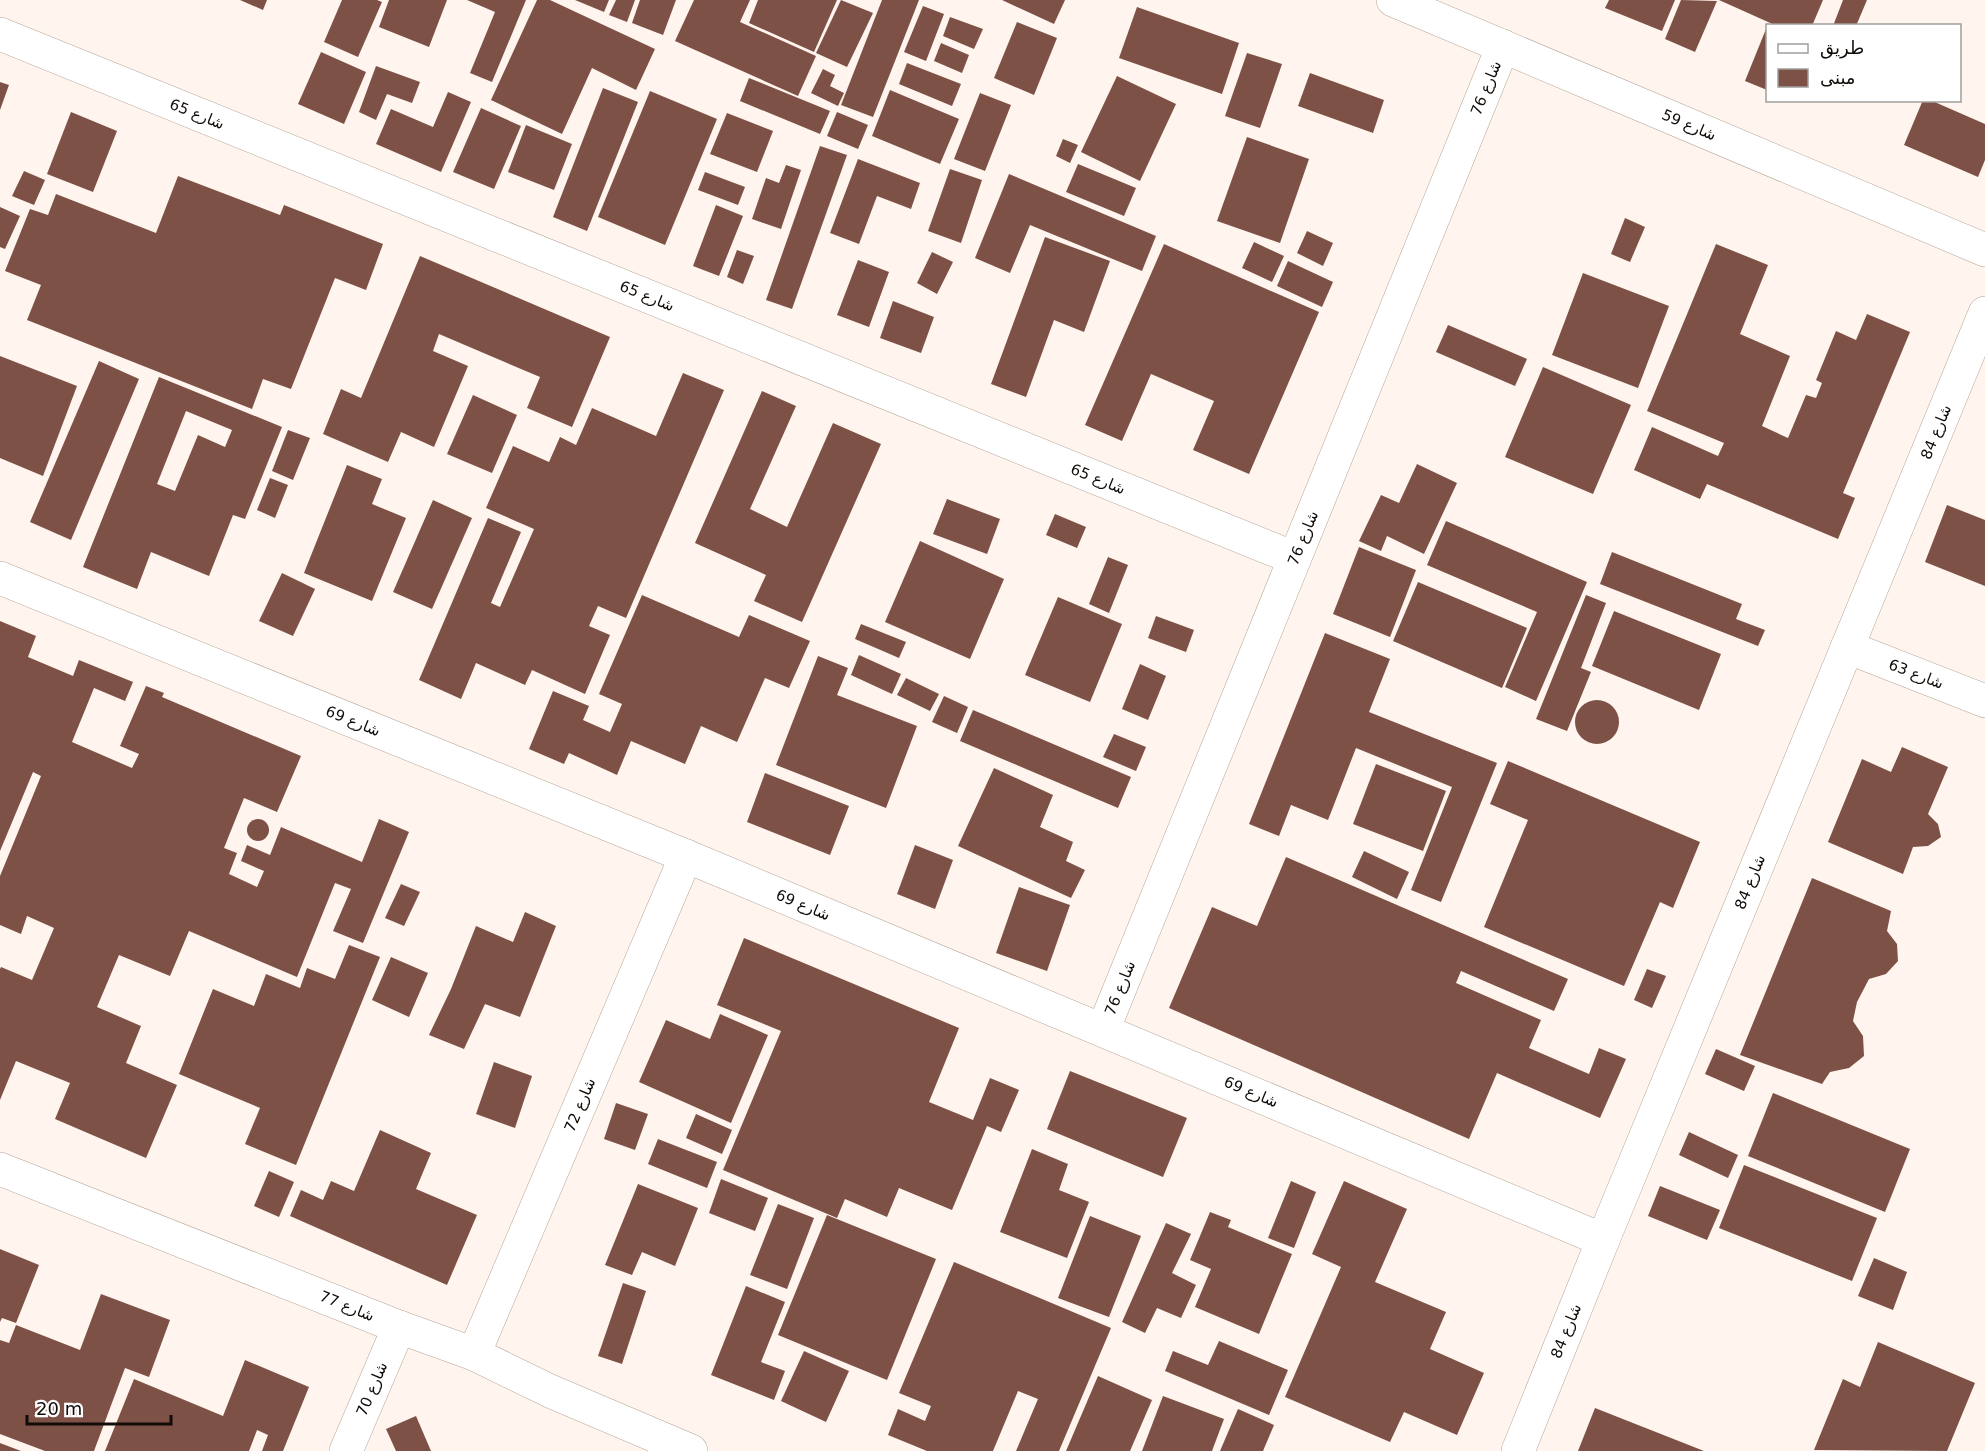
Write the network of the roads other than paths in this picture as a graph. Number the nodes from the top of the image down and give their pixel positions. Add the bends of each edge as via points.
1 (1393, 0) edge
2 (0, 34) edge
3 (1503, 46) junction
4 (1985, 250) edge
5 (1985, 313) edge
6 (1294, 558) junction
7 (0, 578) edge
8 (1847, 647) junction
9 (1985, 701) edge
10 (686, 856) junction
11 (1103, 1030) junction
12 (0, 1169) edge
13 (1603, 1240) junction
14 (399, 1327) junction
15 (474, 1354) junction
16 (346, 1451) edge
17 (691, 1451) edge
18 (1518, 1451) edge

1 - 3 street, شارع 59
2 - 6 street, شارع 65
3 - 4 street, شارع 59
3 - 6 street, شارع 76
5 - 8 street, شارع 84
6 - 11 street, شارع 76
7 - 10 street, شارع 69
8 - 9 street, شارع 63
8 - 13 street, شارع 84
10 - 11 street, شارع 69
10 - 15 street, شارع 72
11 - 13 street, شارع 69
12 - 14 street, شارع 77
13 - 18 street, شارع 84
14 - 15 street, شارع 77
14 - 16 street, شارع 70
15 - 17 street, شارع 77

